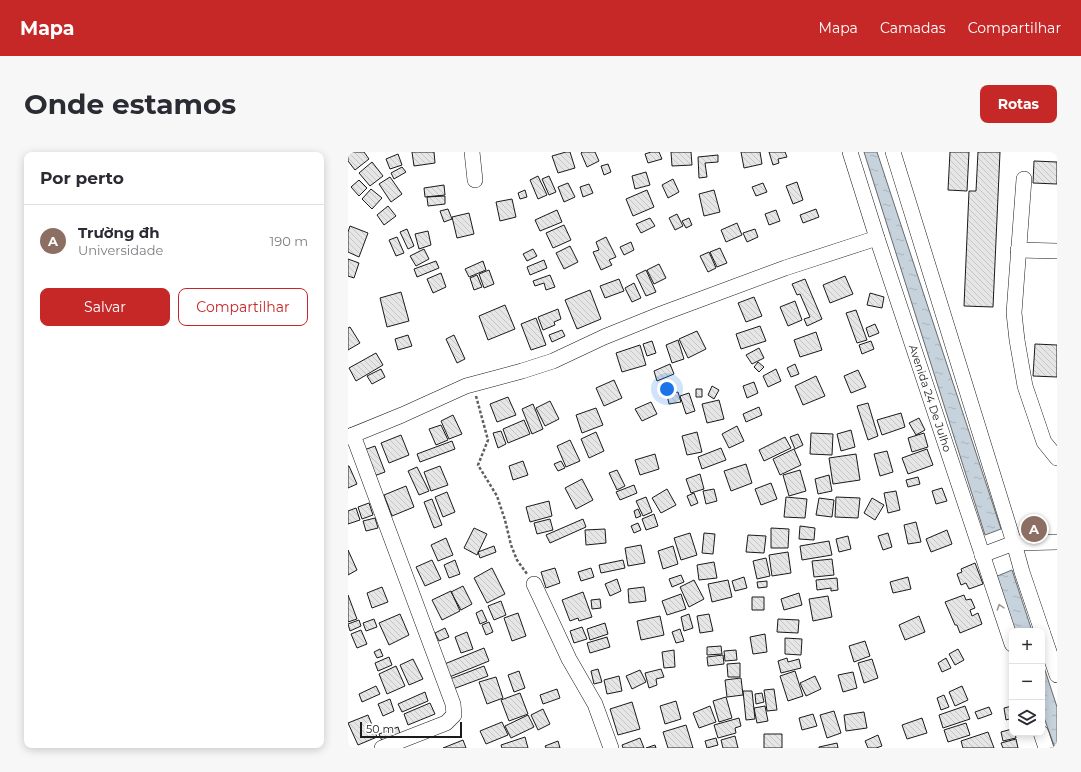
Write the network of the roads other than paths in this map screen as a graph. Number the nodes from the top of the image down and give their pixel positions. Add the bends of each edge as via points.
1 (472, 152) edge
2 (850, 152) edge
3 (893, 152) edge
4 (1024, 178) dead end
5 (475, 180) dead end
6 (876, 238) junction
7 (1018, 250) junction
8 (1057, 251) edge
9 (350, 436) edge
10 (1057, 458) edge
11 (1057, 542) edge
12 (1014, 543) junction
13 (982, 555) junction
14 (534, 584) road end
15 (1041, 628) edge
16 (1009, 635) edge
17 (1045, 640) edge
18 (1057, 675) edge
19 (1042, 736) edge
20 (382, 748) edge
21 (611, 748) edge
22 (1046, 748) edge

1 - 5 street
2 - 6 street, Avenida 24 De Julho
3 - 12 street
4 - 7 street
6 - 9 street via 785,268 661,314 553,361 473,384
6 - 13 street, Avenida 24 De Julho
7 - 8 street
7 - 10 street via 1014,313 1025,386 1044,442
9 - 20 street via 454,710 454,715 446,723
11 - 12 street
12 - 13 street
12 - 15 street
16 -> 13 street, Avenida 24 De Julho
14 - 21 street via 569,659 595,704
17 - 18 street
19 - 22 street

